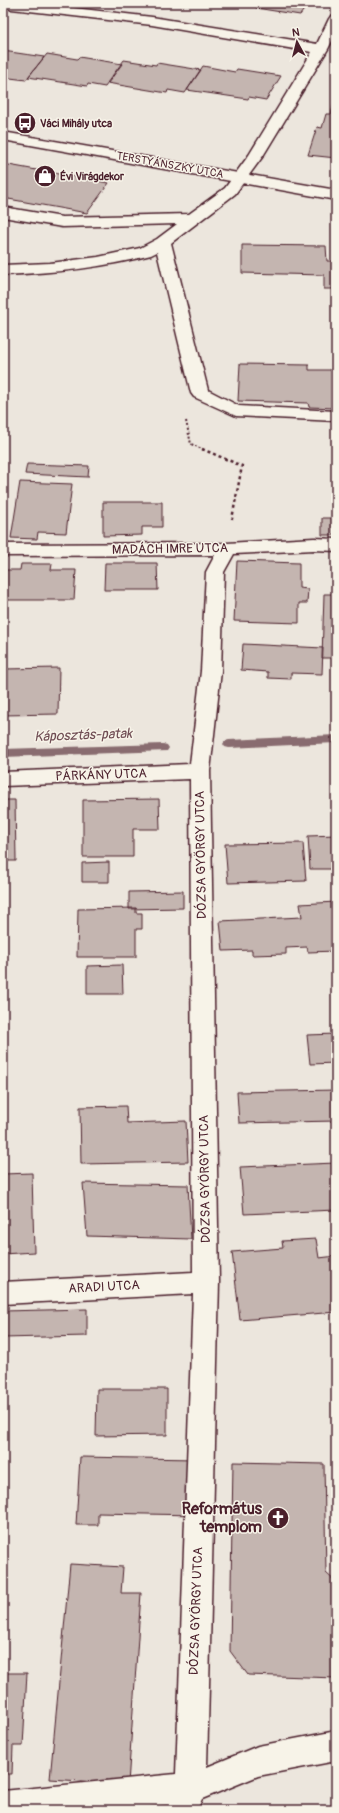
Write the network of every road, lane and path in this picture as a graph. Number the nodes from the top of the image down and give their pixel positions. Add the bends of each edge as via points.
1 (3, 4) edge
2 (36, 5) edge
3 (336, 19) edge
4 (321, 49) junction
5 (3, 136) edge
6 (240, 178) junction
7 (336, 195) edge
8 (3, 212) edge
9 (193, 219) junction
10 (163, 242) junction
11 (3, 270) edge
12 (336, 416) edge
13 (242, 466) dead end
14 (336, 545) edge
15 (227, 549) junction
16 (3, 550) edge
17 (200, 771) junction
18 (3, 779) edge
19 (206, 1282) junction
20 (3, 1293) edge
21 (336, 1746) edge
22 (186, 1799) edge
23 (3, 1806) edge

1 - 2 street
2 - 4 street
3 - 4 street
4 - 6 street
5 - 6 street, TERSTYÁNSZKY UTCA
6 - 7 street, TERSTYÁNSZKY UTCA
6 - 9 street via 230,191
8 - 9 street via 62,222
9 - 10 street
10 - 11 street via 145,252 98,262
10 - 12 street via 200,393 236,411
13 - 15 path
14 - 15 street, MADÁCH IMRE UTCA
15 - 16 street, MADÁCH IMRE UTCA
15 - 17 street, DÓZSA GYÖRGY UTCA via 215,572 211,671
17 - 18 street, PÁRKÁNY UTCA
17 - 19 street, DÓZSA GYÖRGY UTCA
19 - 20 street, ARADI UTCA
19 - 22 street, DÓZSA GYÖRGY UTCA
21 - 22 street via 258,1761
22 - 23 street

